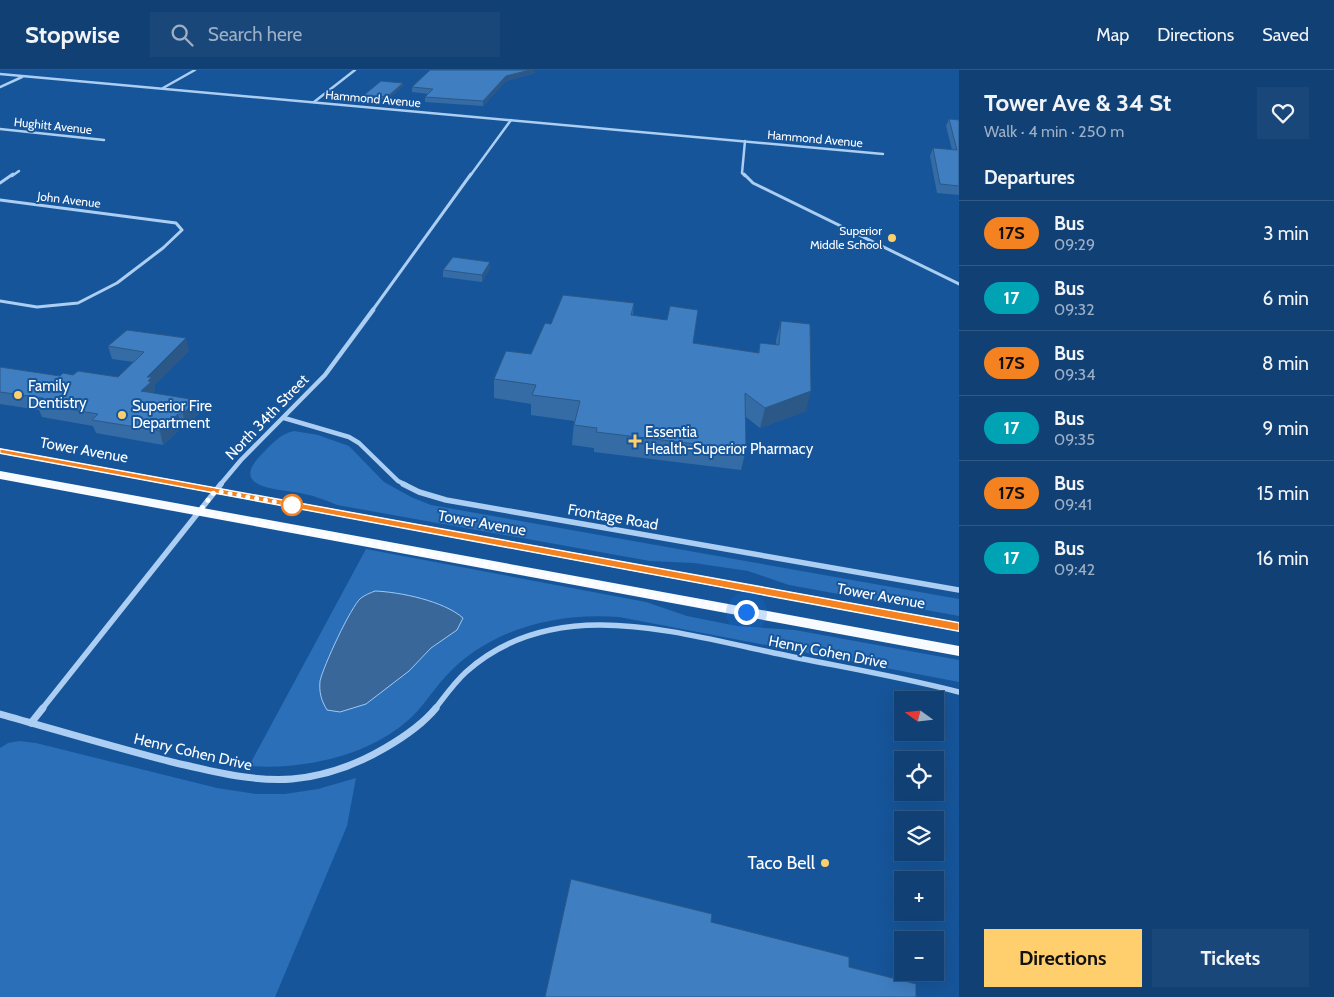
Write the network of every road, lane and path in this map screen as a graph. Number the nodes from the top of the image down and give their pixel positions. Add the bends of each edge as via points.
1 (195, 70) edge
2 (355, 70) edge
3 (0, 74) edge
4 (24, 76) junction
5 (0, 87) edge
6 (163, 89) junction
7 (313, 102) junction
8 (511, 120) junction
9 (0, 129) edge
10 (104, 140) dead end
11 (745, 142) junction
12 (883, 154) dead end
13 (19, 171) dead end
14 (0, 183) edge
15 (0, 200) edge
16 (959, 284) edge
17 (0, 302) edge
18 (284, 418) junction
19 (0, 452) edge
20 (0, 475) edge
21 (215, 491) junction
22 (199, 512) junction
23 (959, 590) edge
24 (959, 627) edge
25 (959, 651) edge
26 (959, 692) edge
27 (0, 714) edge
28 (31, 723) junction

1 - 6 street
2 - 7 street
3 - 4 street, Hammond Avenue
4 - 5 street
4 - 6 street, Hammond Avenue
6 - 7 street, Hammond Avenue
7 - 8 street, Hammond Avenue
8 - 11 street, Hammond Avenue
8 - 18 street, North 34th Street via 325,375
9 - 10 street, Hughitt Avenue
11 - 12 street, Hammond Avenue
11 - 16 street, Hammond Avenue via 742,173 754,183
13 - 14 street
15 - 17 street, John Avenue via 136,216 176,223 182,230 116,283 78,303 36,306
18 - 21 street, North 34th Street via 253,447
18 - 23 street, Frontage Road via 349,437 398,481 446,500
19 - 21 main road, Tower Avenue
20 - 22 main road
21 - 22 street, North 34th Street
21 - 24 main road, Tower Avenue
22 - 25 main road
22 - 28 street, North 34th Street
26 - 28 street, Henry Cohen Drive via 676,634 588,623 542,631 488,654 404,736 364,760 320,776 286,780 250,779
27 - 28 street, Henry Cohen Drive

